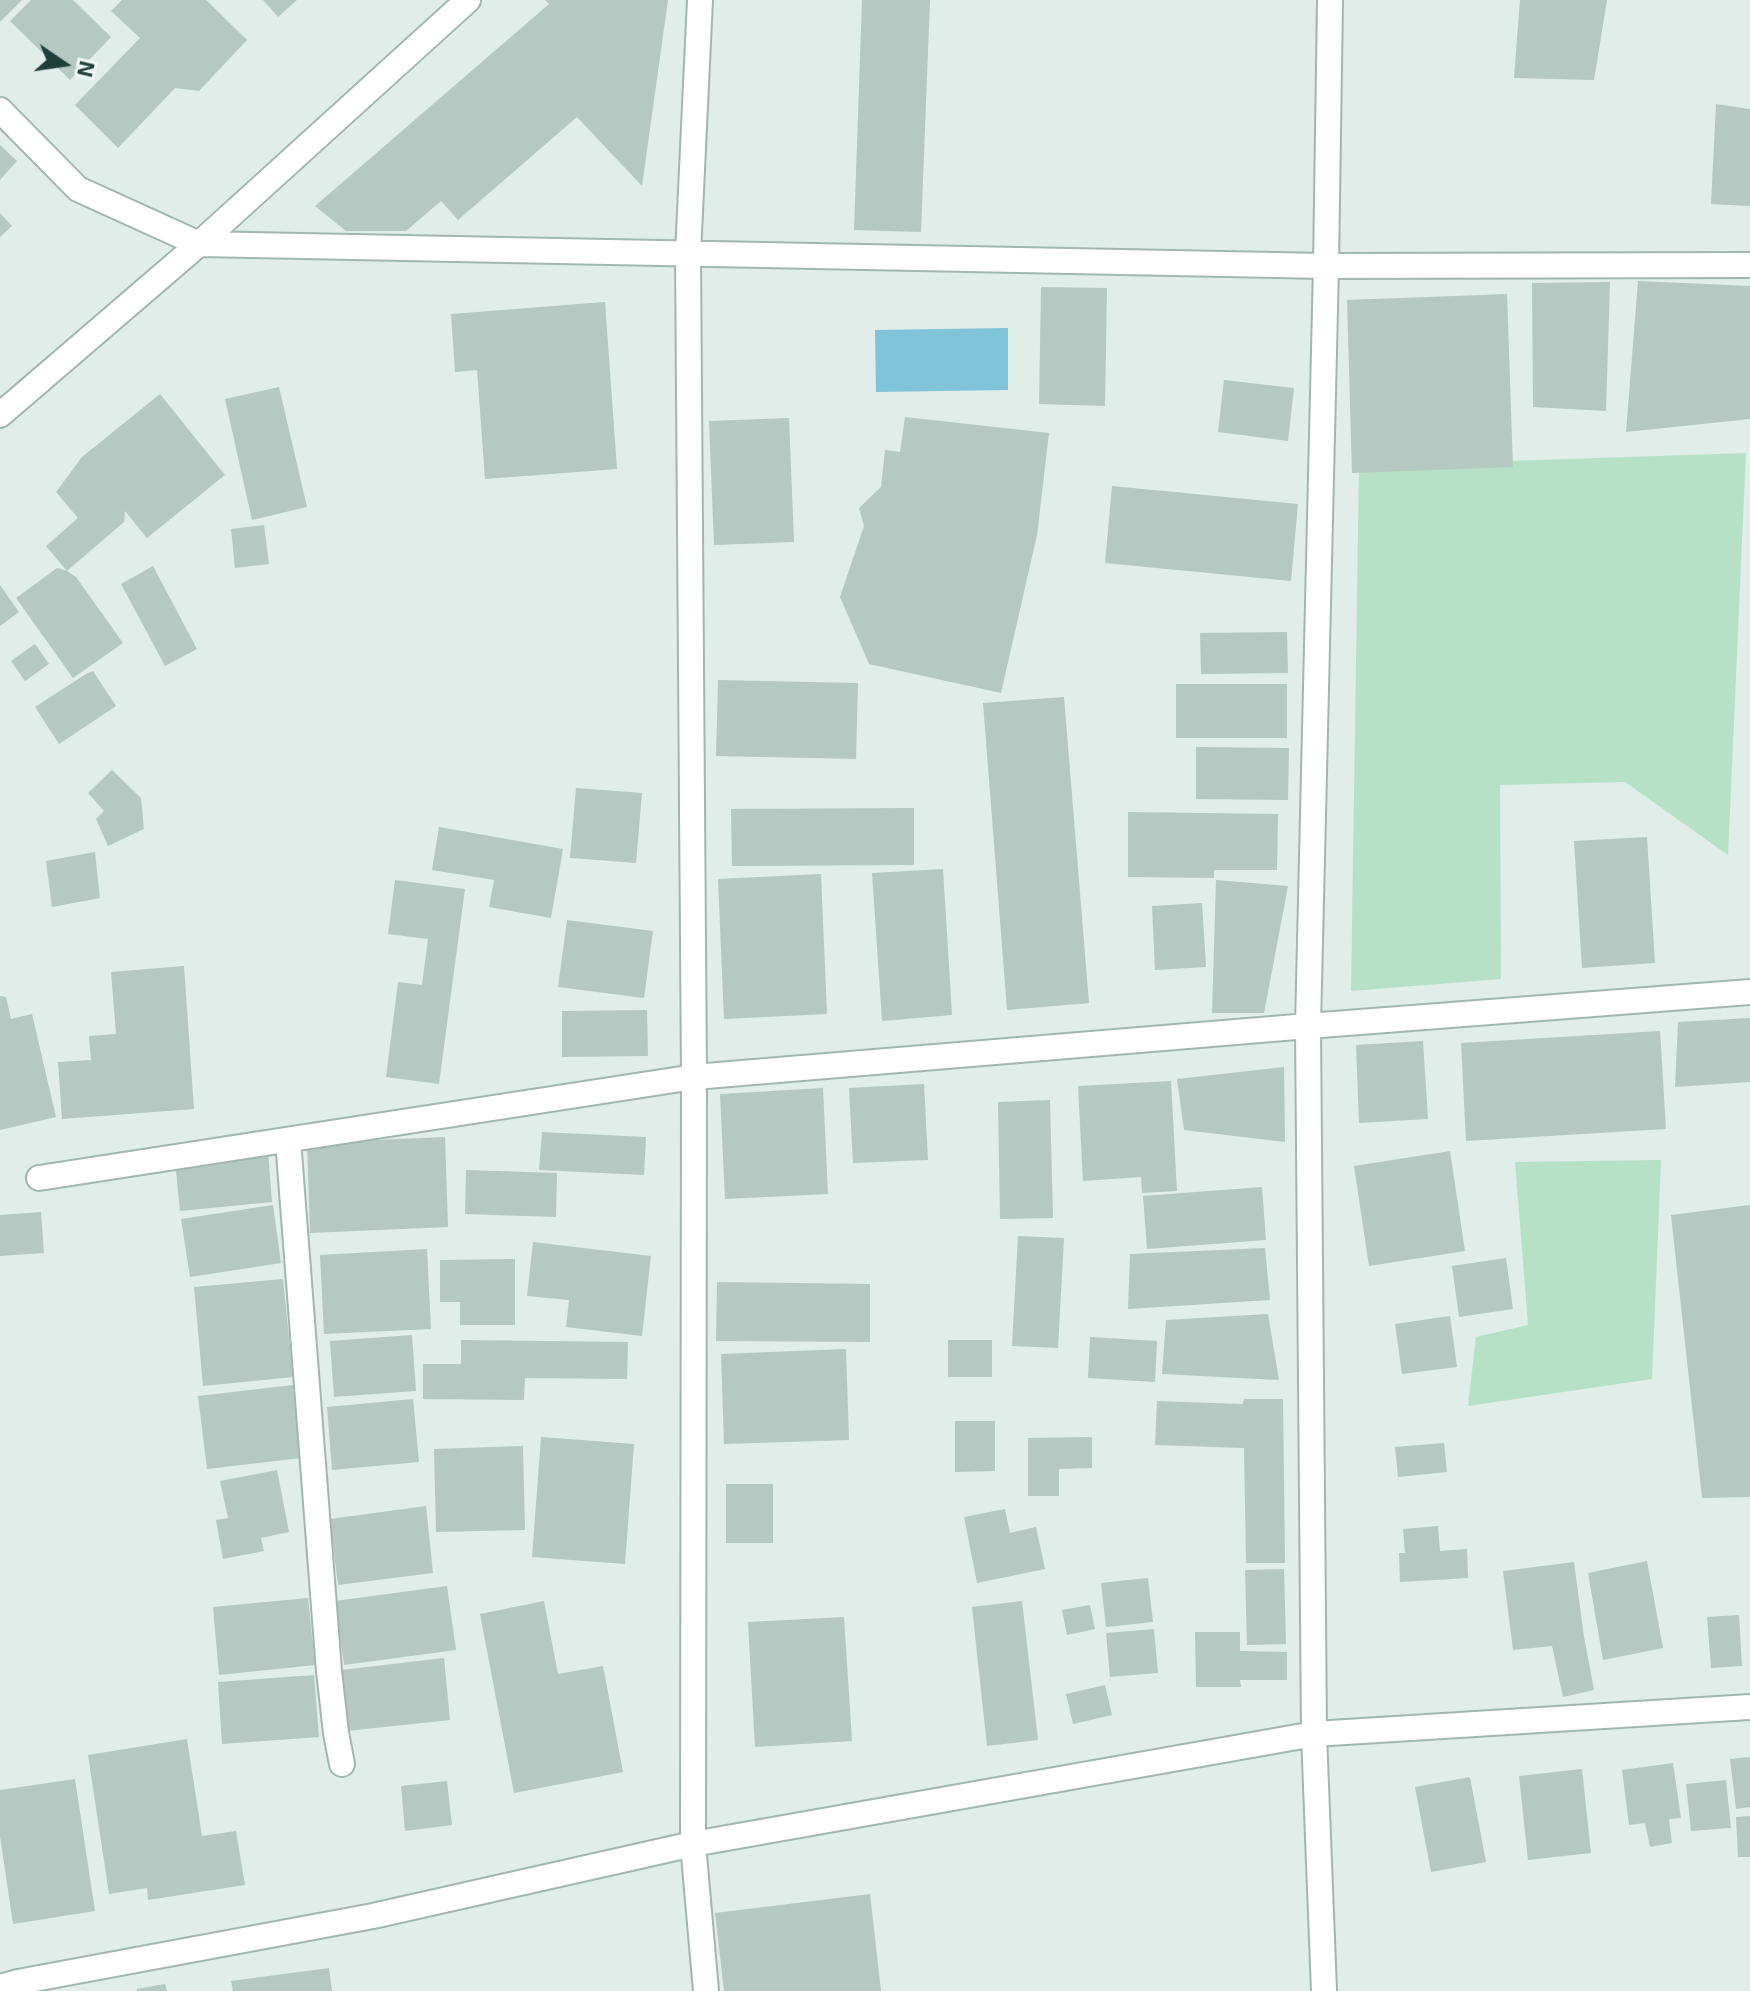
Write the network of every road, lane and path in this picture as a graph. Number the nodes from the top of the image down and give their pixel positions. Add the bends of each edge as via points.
1 (468, 0) edge
2 (700, 0) edge
3 (1330, 0) edge
4 (0, 110) edge
5 (199, 244) junction
6 (688, 254) junction
7 (1750, 265) edge
8 (1326, 266) junction
9 (0, 415) edge
10 (1750, 992) edge
11 (1308, 1026) junction
12 (694, 1077) junction
13 (288, 1140) junction
14 (39, 1178) dead end
15 (1750, 1707) edge
16 (1314, 1734) junction
17 (342, 1764) dead end
18 (693, 1844) junction
19 (0, 1987) edge
20 (706, 1991) edge
21 (1324, 1991) edge

1 - 5 street
2 - 6 street
3 - 8 street
4 - 5 street via 78,189
5 - 6 street
5 - 9 street
6 - 8 street
6 - 12 street
7 - 8 street
8 - 11 street
10 - 11 street
11 - 12 street
11 - 16 street
12 - 13 street
12 - 18 street
13 - 14 street
13 - 17 street via 329,1671
15 - 16 street
16 - 18 street
16 - 21 street
18 - 19 street via 373,1916
18 - 20 street

